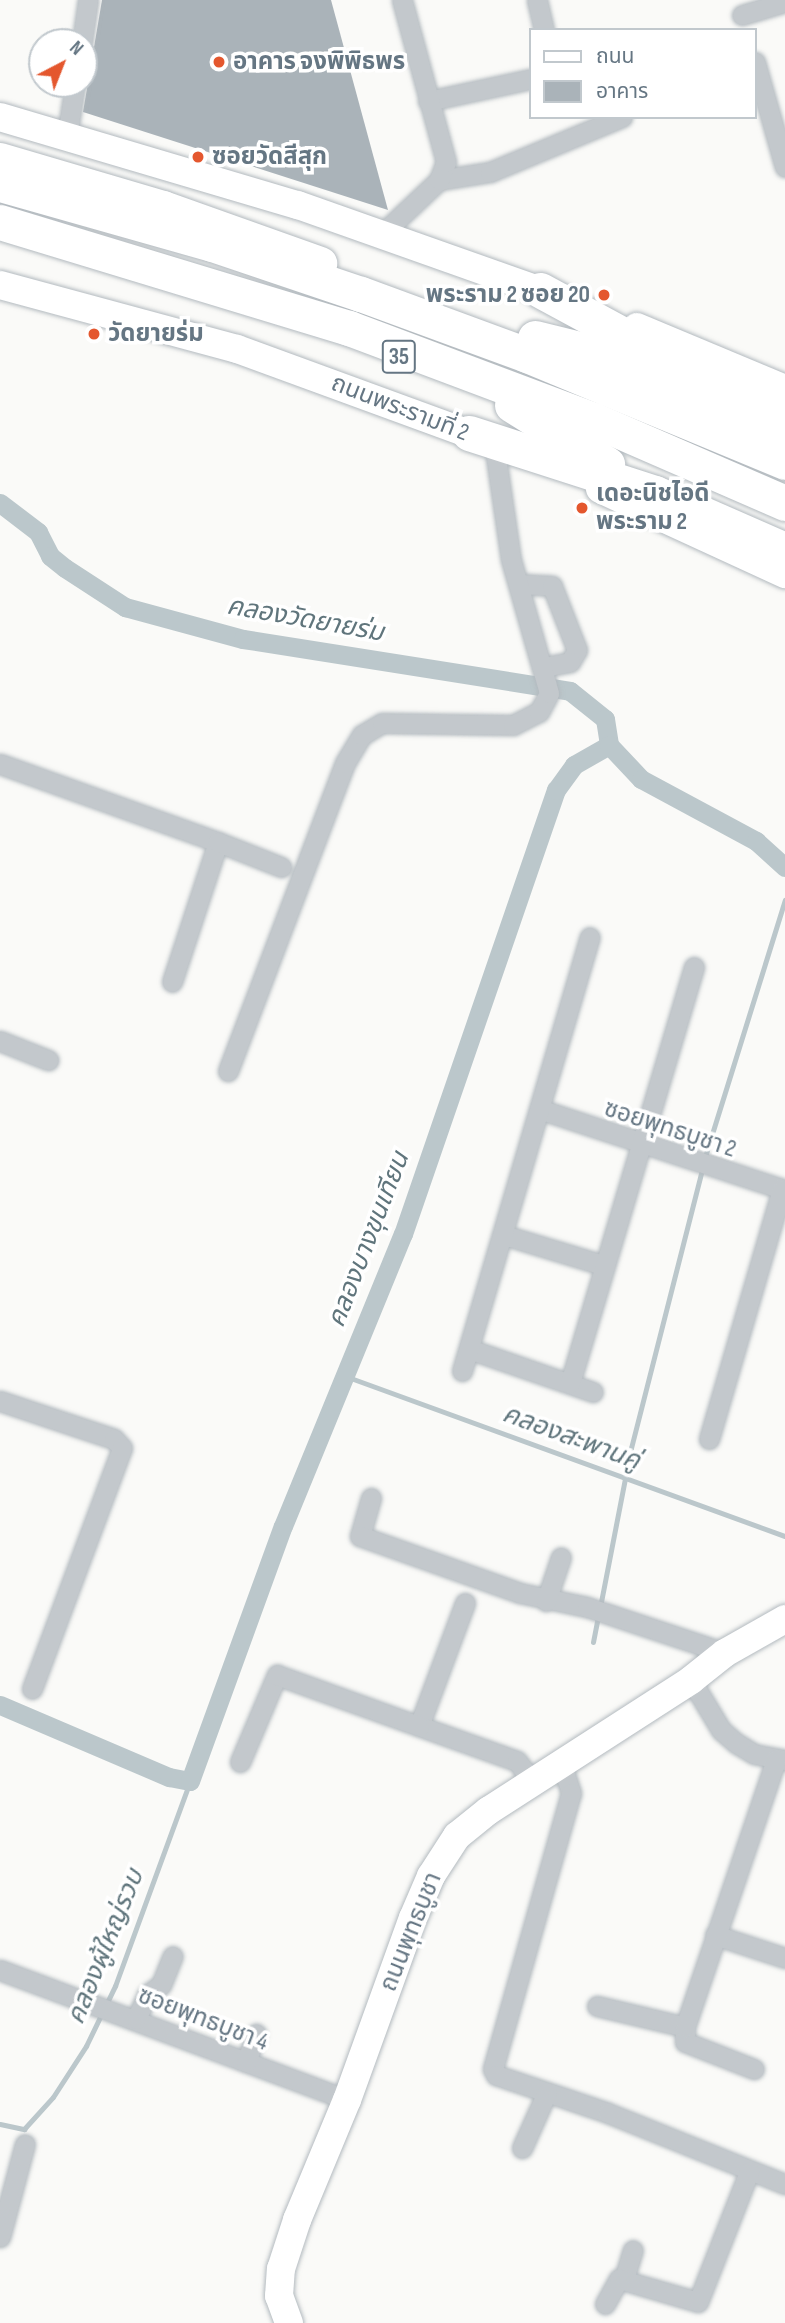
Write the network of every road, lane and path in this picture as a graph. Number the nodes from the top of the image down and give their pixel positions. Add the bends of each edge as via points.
1 (88, 0) edge
2 (402, 0) edge
3 (537, 0) edge
4 (785, 2) edge
5 (743, 15) edge
6 (84, 28) edge
7 (544, 28) edge
8 (757, 69) edge
9 (530, 79) edge
10 (73, 98) edge
11 (428, 101) junction
12 (0, 117) edge
13 (617, 119) edge
14 (67, 136) junction
15 (0, 159) edge
16 (785, 167) edge
17 (439, 180) junction
18 (0, 184) edge
19 (0, 222) edge
20 (383, 233) junction
21 (0, 237) edge
22 (0, 285) edge
23 (540, 290) junction
24 (524, 336) junction
25 (708, 381) junction
26 (785, 389) edge
27 (488, 390) junction
28 (785, 415) edge
29 (481, 438) junction
30 (785, 440) edge
31 (785, 462) edge
32 (655, 493) junction
33 (785, 503) edge
34 (785, 516) edge
35 (785, 550) edge
36 (785, 574) edge
37 (519, 584) junction
38 (547, 671) junction
39 (0, 764) edge
40 (218, 842) junction
41 (281, 867) dead end
42 (590, 937) dead end
43 (694, 967) dead end
44 (172, 982) dead end
45 (0, 1041) edge
46 (48, 1060) dead end
47 (228, 1072) dead end
48 (542, 1111) junction
49 (644, 1146) junction
50 (784, 1190) edge
51 (504, 1235) junction
52 (603, 1265) junction
53 (469, 1349) junction
54 (462, 1371) dead end
55 (570, 1382) junction
56 (593, 1392) dead end
57 (0, 1401) edge
58 (709, 1438) dead end
59 (371, 1498) dead end
60 (561, 1557) dead end
61 (545, 1601) junction
62 (465, 1603) dead end
63 (785, 1619) edge
64 (724, 1653) junction
65 (691, 1681) junction
66 (32, 1689) dead end
67 (419, 1726) junction
68 (781, 1760) edge
69 (240, 1762) dead end
70 (561, 1762) junction
71 (533, 1781) junction
72 (715, 1935) junction
73 (173, 1956) dead end
74 (785, 1958) edge
75 (0, 1970) edge
76 (597, 2006) dead end
77 (136, 2019) junction
78 (685, 2027) junction
79 (256, 2034) dead end
80 (246, 2062) junction
81 (754, 2069) dead end
82 (547, 2092) junction
83 (347, 2101) junction
84 (25, 2144) dead end
85 (522, 2148) dead end
86 (749, 2172) junction
87 (785, 2183) edge
88 (0, 2237) edge
89 (633, 2250) dead end
90 (624, 2279) junction
91 (605, 2304) dead end
92 (289, 2323) edge

1 - 6 street
2 - 11 street
3 - 7 street
4 - 5 street
8 - 16 street
9 - 11 street
10 - 14 street
11 - 17 street via 446,163
12 - 14 main road
13 - 17 street via 490,172
14 - 20 main road
15 - 24 highway via 163,207
17 - 20 street
18 - 31 highway via 212,244 424,316
19 - 33 highway via 224,286 402,346 594,420
20 - 23 main road
21 - 27 highway, ถนนพระรามที่ 2 / 35 via 151,277
22 - 29 main road, ถนนพระรามที่ 2 / 35 via 237,349
23 - 25 highway
23 - 26 main road
24 - 25 highway
24 - 30 highway
25 - 28 highway
27 - 32 highway
27 - 34 highway, ถนนพระรามที่ 2 / 35
29 - 32 highway
29 - 36 main road, ถนนพระรามที่ 2 / 35
29 - 37 street
32 - 35 highway
37 - 38 street
37 - 38 street via 552,586 577,650 570,662
38 - 47 street via 550,693 540,712 513,725 382,723 362,735 345,763
39 - 40 street
40 - 41 street
40 - 44 street
42 - 48 street
43 - 49 street
45 - 46 street
48 - 49 street, ซอยพุทธบูชา 2
48 - 51 street
49 - 50 street, ซอยพุทธบูชา 2
49 - 52 street
50 - 58 street
51 - 52 street
51 - 53 street
52 - 55 street
53 - 54 street
53 - 55 street
55 - 56 street
57 - 66 street via 114,1439 122,1448
59 - 61 street via 360,1536
60 - 61 street
61 - 64 street via 587,1607
62 - 67 street
63 - 64 main road, ถนนพุทธบูชา
64 - 65 main road, ถนนพุทธบูชา
65 - 68 street via 721,1730 754,1754
65 - 70 main road, ถนนพุทธบูชา
67 - 69 street via 277,1675
67 - 71 street via 517,1761
68 - 72 street
70 - 71 main road, ถนนพุทธบูชา
70 - 82 street via 571,1793 493,2069 496,2075
71 - 83 main road, ถนนพุทธบูชา via 457,1836 431,1876
72 - 74 street
72 - 78 street
73 - 77 street via 162,1985 147,1995
75 - 77 street, ซอยพุทธบูชา 4
76 - 78 street
77 - 80 street, ซอยพุทธบูชา 4
78 - 81 street via 685,2042
79 - 80 street
80 - 83 street, ซอยพุทธบูชา 4
82 - 85 street
82 - 86 street
83 - 92 main road, ถนนพุทธบูชา via 281,2269 279,2296
84 - 88 street
86 - 87 street
86 - 90 street via 696,2303
89 - 90 street
90 - 91 street via 617,2280

